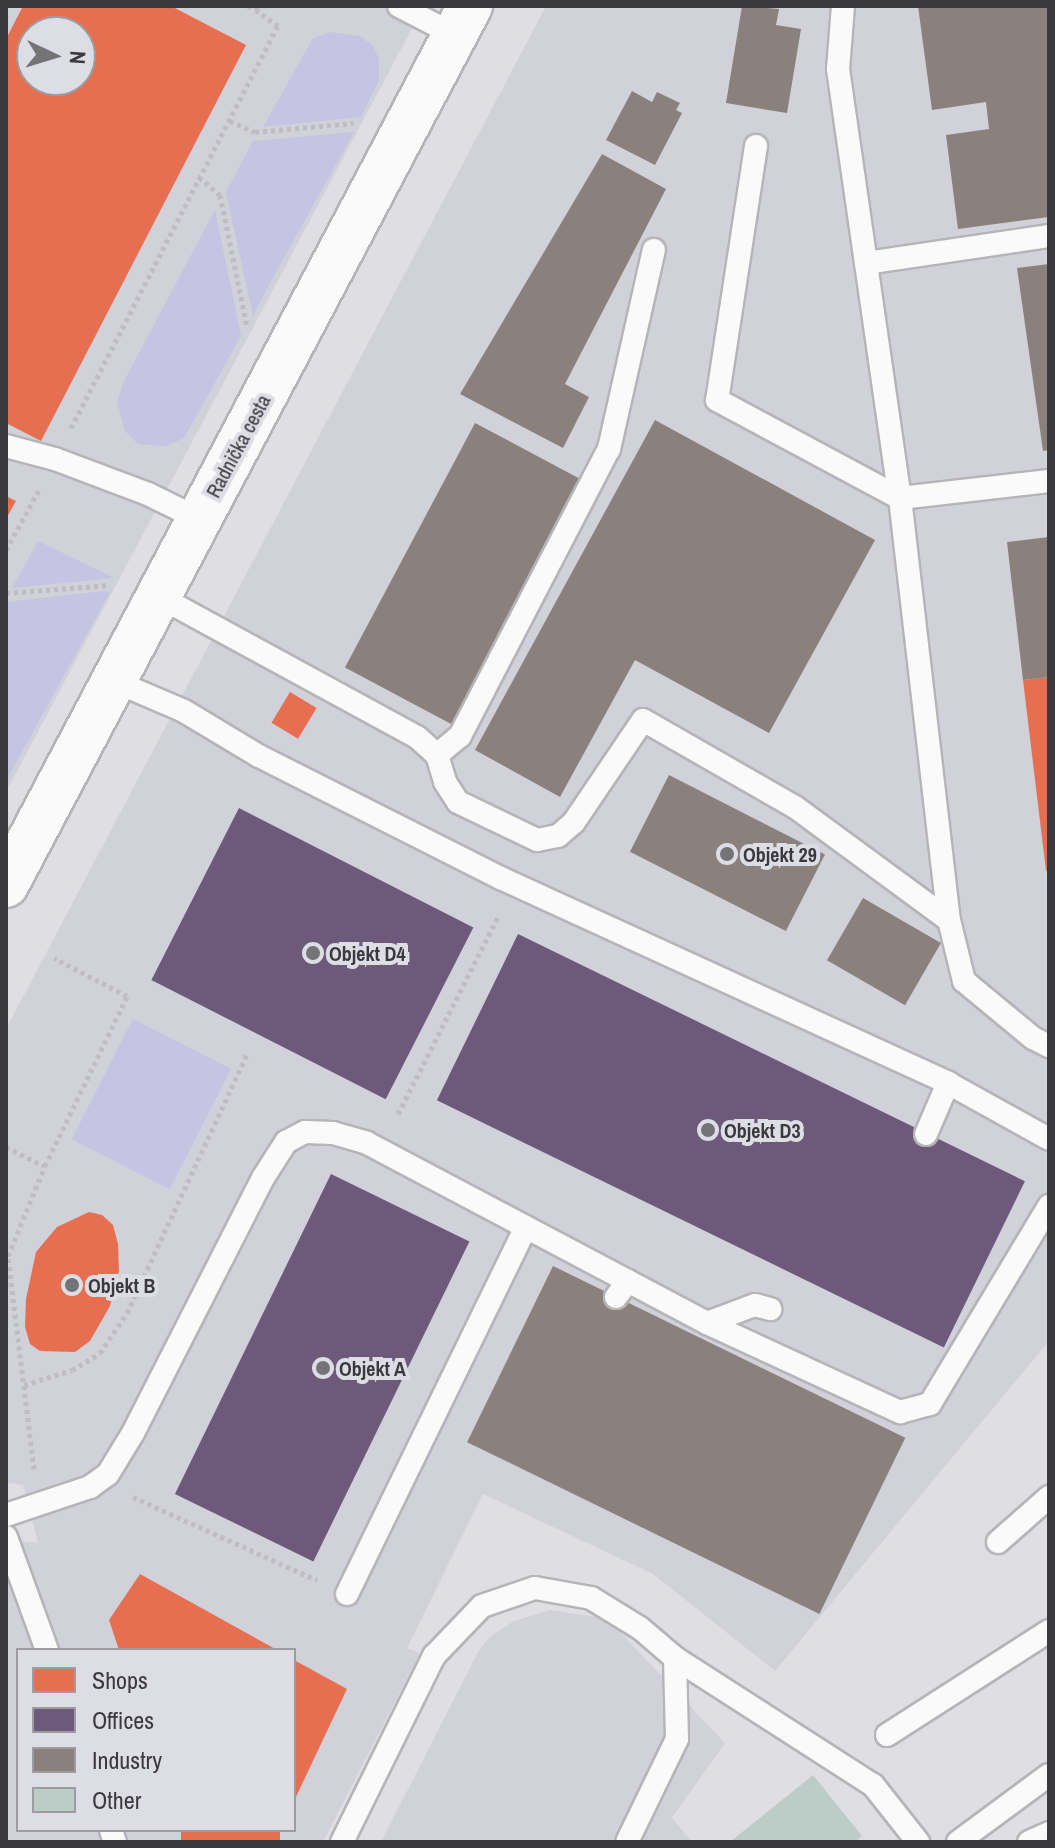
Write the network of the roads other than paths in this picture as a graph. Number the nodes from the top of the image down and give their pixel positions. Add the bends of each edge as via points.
1 (399, 6) edge
2 (843, 6) edge
3 (463, 20) edge
4 (756, 146) dead end
5 (1049, 236) edge
6 (654, 250) dead end
7 (866, 263) junction
8 (6, 446) edge
9 (1049, 481) edge
10 (900, 498) junction
11 (199, 519) junction
12 (158, 596) junction
13 (114, 681) junction
14 (437, 755) junction
15 (6, 885) edge
16 (949, 920) junction
17 (1049, 1046) edge
18 (948, 1083) junction
19 (926, 1134) dead end
20 (1049, 1139) edge
21 (1049, 1206) edge
22 (526, 1227) junction
23 (770, 1309) dead end
24 (707, 1323) junction
25 (1049, 1497) edge
26 (6, 1515) edge
27 (7, 1542) edge
28 (998, 1542) dead end
29 (347, 1594) road end
30 (1049, 1631) edge
31 (46, 1648) edge
32 (675, 1658) junction
33 (887, 1735) dead end
34 (1049, 1775) edge
35 (1049, 1833) edge
36 (342, 1842) edge
37 (627, 1842) edge
38 (918, 1842) edge
39 (958, 1842) edge
40 (1029, 1842) edge

1 - 3 lane
2 - 7 lane via 838,69
3 - 11 street, Radnička cesta
4 - 10 lane via 717,400
5 - 7 lane
6 - 14 lane via 609,449 460,736
7 - 10 lane
8 - 11 lane via 148,494
9 - 10 lane
10 - 16 lane
11 - 12 street, Radnička cesta
12 - 13 street, Radnička cesta
12 - 14 lane via 417,737
13 - 15 street, Radnička cesta
13 - 18 lane via 184,711 259,756 503,879
14 - 16 lane via 458,802 537,840 558,836 574,822 643,720 795,807
16 - 17 lane via 964,981
18 - 19 lane
18 - 20 lane
21 - 24 lane via 930,1404 900,1412 816,1384
22 - 24 lane via 622,1289
22 - 26 lane via 367,1143 305,1132 286,1142 108,1474 90,1487
22 - 29 lane
23 - 24 lane via 755,1305
25 - 28 lane
27 - 31 lane
30 - 33 lane
32 - 36 lane via 640,1628 591,1598 535,1588 482,1606 434,1656
32 - 37 lane via 677,1739
32 - 38 lane via 873,1785
34 - 39 lane
35 - 40 lane

